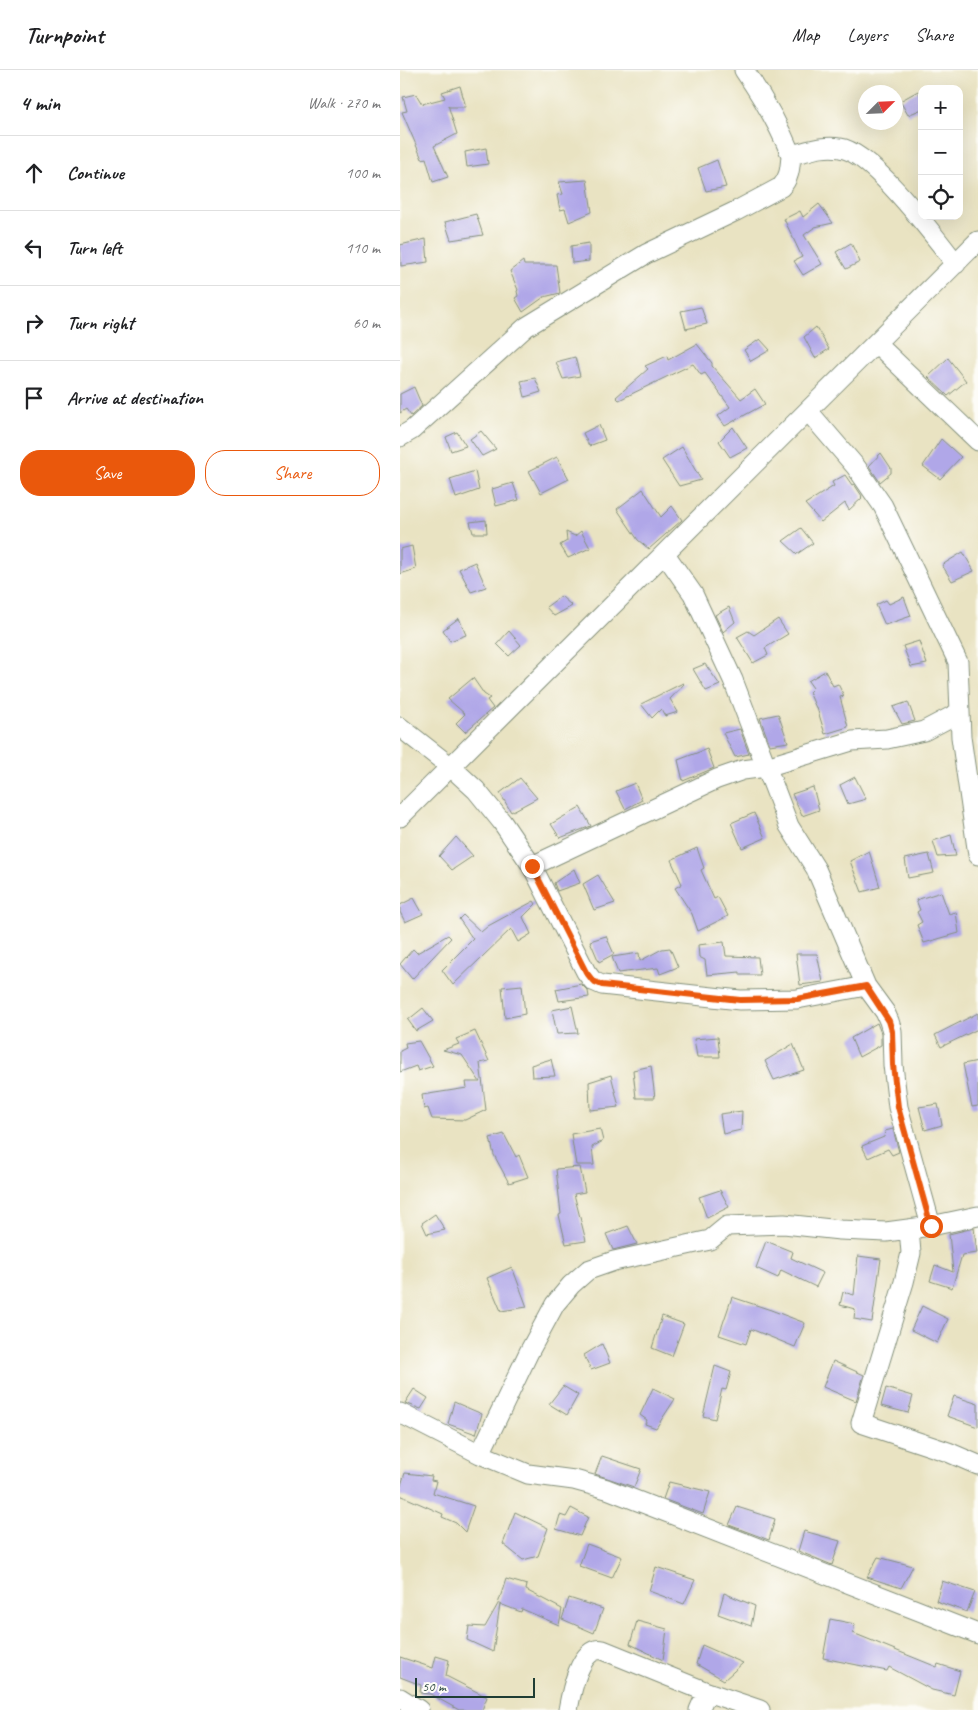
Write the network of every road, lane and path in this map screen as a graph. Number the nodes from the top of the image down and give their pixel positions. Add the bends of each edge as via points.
1 (744, 70) edge
2 (791, 156) junction
3 (978, 241) edge
4 (956, 264) junction
5 (876, 343) junction
6 (808, 411) junction
7 (400, 437) edge
8 (978, 441) edge
9 (665, 554) junction
10 (960, 712) junction
11 (400, 727) edge
12 (451, 767) junction
13 (766, 767) junction
14 (975, 816) edge
15 (400, 817) edge
16 (978, 855) edge
17 (532, 866) junction
18 (866, 986) junction
19 (978, 1216) edge
20 (931, 1226) junction
21 (909, 1228) junction
22 (400, 1412) edge
23 (480, 1454) junction
24 (978, 1465) edge
25 (978, 1634) edge
26 (707, 1692) junction
27 (400, 1698) edge
28 (419, 1710) edge
29 (568, 1710) edge
30 (699, 1710) edge
31 (760, 1710) edge

1 - 2 street via 764,98
2 - 4 street via 819,147 853,152 897,191
2 - 7 street via 790,174 781,187 646,254 526,328 412,430
3 - 4 street
4 - 5 street
5 - 6 street
5 - 8 street
6 - 9 street
6 - 10 street via 884,506 958,662
9 - 12 street
9 - 13 street via 693,594 733,680
10 - 13 street via 924,731 887,739 852,741
10 - 14 street via 961,737
11 - 12 street
12 - 15 street
12 - 17 street via 481,796
13 - 17 street via 743,770 717,779
13 - 18 street via 789,826 816,869
14 - 16 street
17 - 18 street via 586,972 593,981 602,985 740,1000 797,999
18 - 20 street via 892,1031 898,1107
19 - 20 street
20 - 21 street
21 - 23 street via 886,1232 784,1224 727,1226 710,1240 614,1261 588,1270 555,1304
21 - 24 street via 911,1253 904,1282 861,1423
22 - 23 street
23 - 25 street via 528,1474 574,1480 607,1489
26 - 29 street via 597,1648 589,1652 582,1663
26 - 30 street
26 - 31 street
27 - 28 street

